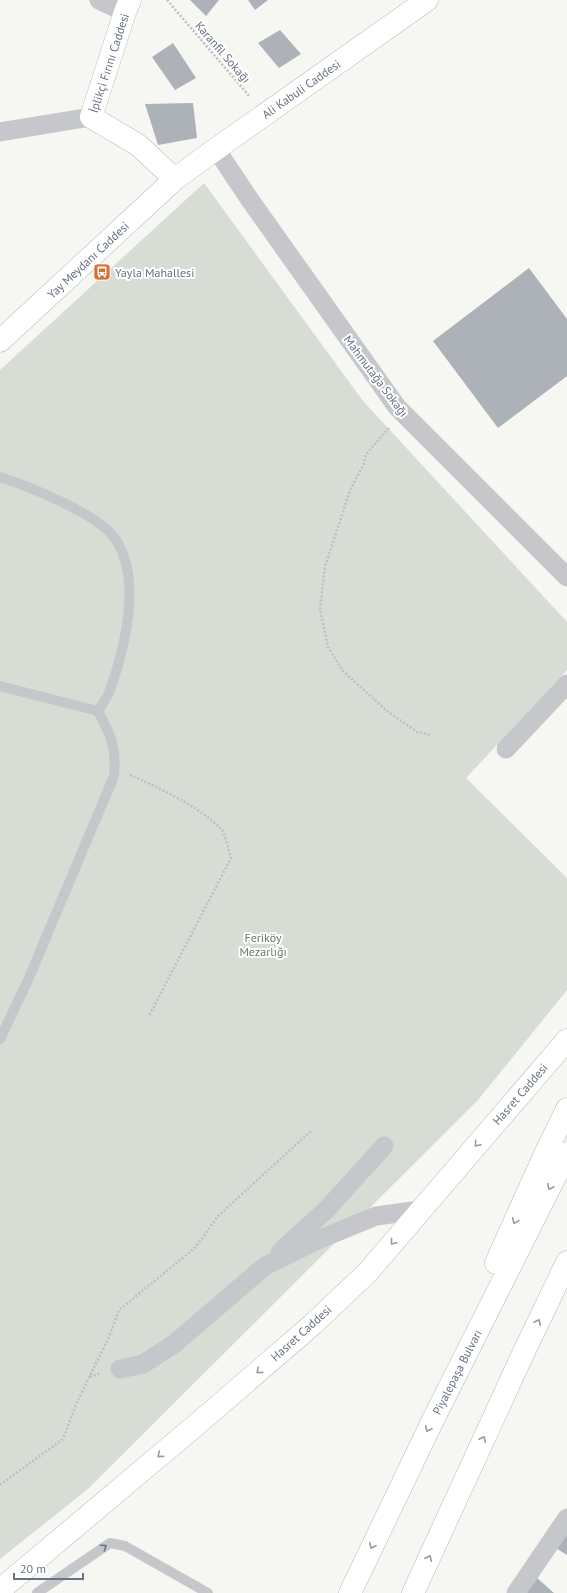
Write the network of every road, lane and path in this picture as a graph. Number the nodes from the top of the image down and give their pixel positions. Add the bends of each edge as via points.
1 (99, 0) edge
2 (166, 0) edge
3 (427, 0) edge
4 (128, 6) edge
5 (265, 115) junction
6 (91, 117) junction
7 (0, 132) edge
8 (216, 149) junction
9 (175, 180) junction
10 (3, 334) edge
11 (402, 412) junction
12 (0, 477) edge
13 (567, 577) edge
14 (567, 684) edge
15 (0, 686) edge
16 (98, 711) junction
17 (430, 735) dead end
18 (506, 749) dead end
19 (115, 768) junction
20 (150, 1016) dead end
21 (0, 1039) edge
22 (567, 1040) edge
23 (567, 1109) edge
24 (311, 1131) dead end
25 (384, 1146) dead end
26 (567, 1153) edge
27 (420, 1210) junction
28 (567, 1262) edge
29 (265, 1266) junction
30 (120, 1369) dead end
31 (454, 1379) junction
32 (0, 1485) edge
33 (567, 1518) edge
34 (0, 1590) edge
35 (37, 1593) edge
36 (208, 1593) edge
37 (350, 1593) edge
38 (413, 1593) edge
39 (516, 1593) edge

1 - 4 street
2 - 5 path, Karanfil Sokağı
3 - 5 main road, Ali Kabuli Caddesi
4 - 6 main road, İplikçi Fırını Caddesi
5 - 8 main road, Ali Kabuli Caddesi
6 - 7 street
6 - 9 main road, İplikçi Fırını Caddesi via 138,145
8 - 9 main road, Ali Kabuli Caddesi
8 - 11 street, Mahmutağa Sokağı via 370,372
9 - 10 main road, Yay Meydanı Caddesi
11 - 13 street, Mahmutağa Sokağı
11 - 17 path via 366,454 364,464 351,488 326,566 320,609 328,646 343,671 387,711 417,732
12 - 16 lane via 80,512 104,526 116,540 128,571 128,625 110,691
14 - 18 street
15 - 16 lane
16 - 19 lane via 108,730 116,755
19 - 20 path via 156,787 222,830 231,858
19 - 21 lane via 114,776 28,980
22 -> 27 main road, Hasret Caddesi
23 -> 31 main road via 497,1260
24 - 32 path via 218,1216 195,1248 119,1310 63,1439
25 - 29 street via 327,1209
26 -> 31 main road, Piyalepaşa Bulvarı
27 - 29 street via 376,1216 320,1239
27 -> 34 main road, Hasret Caddesi via 368,1272 312,1325
38 -> 28 main road
29 - 30 street via 174,1344 143,1364
31 -> 37 main road, Piyalepaşa Bulvarı
33 - 39 street
35 -> 36 lane via 110,1543 125,1546

